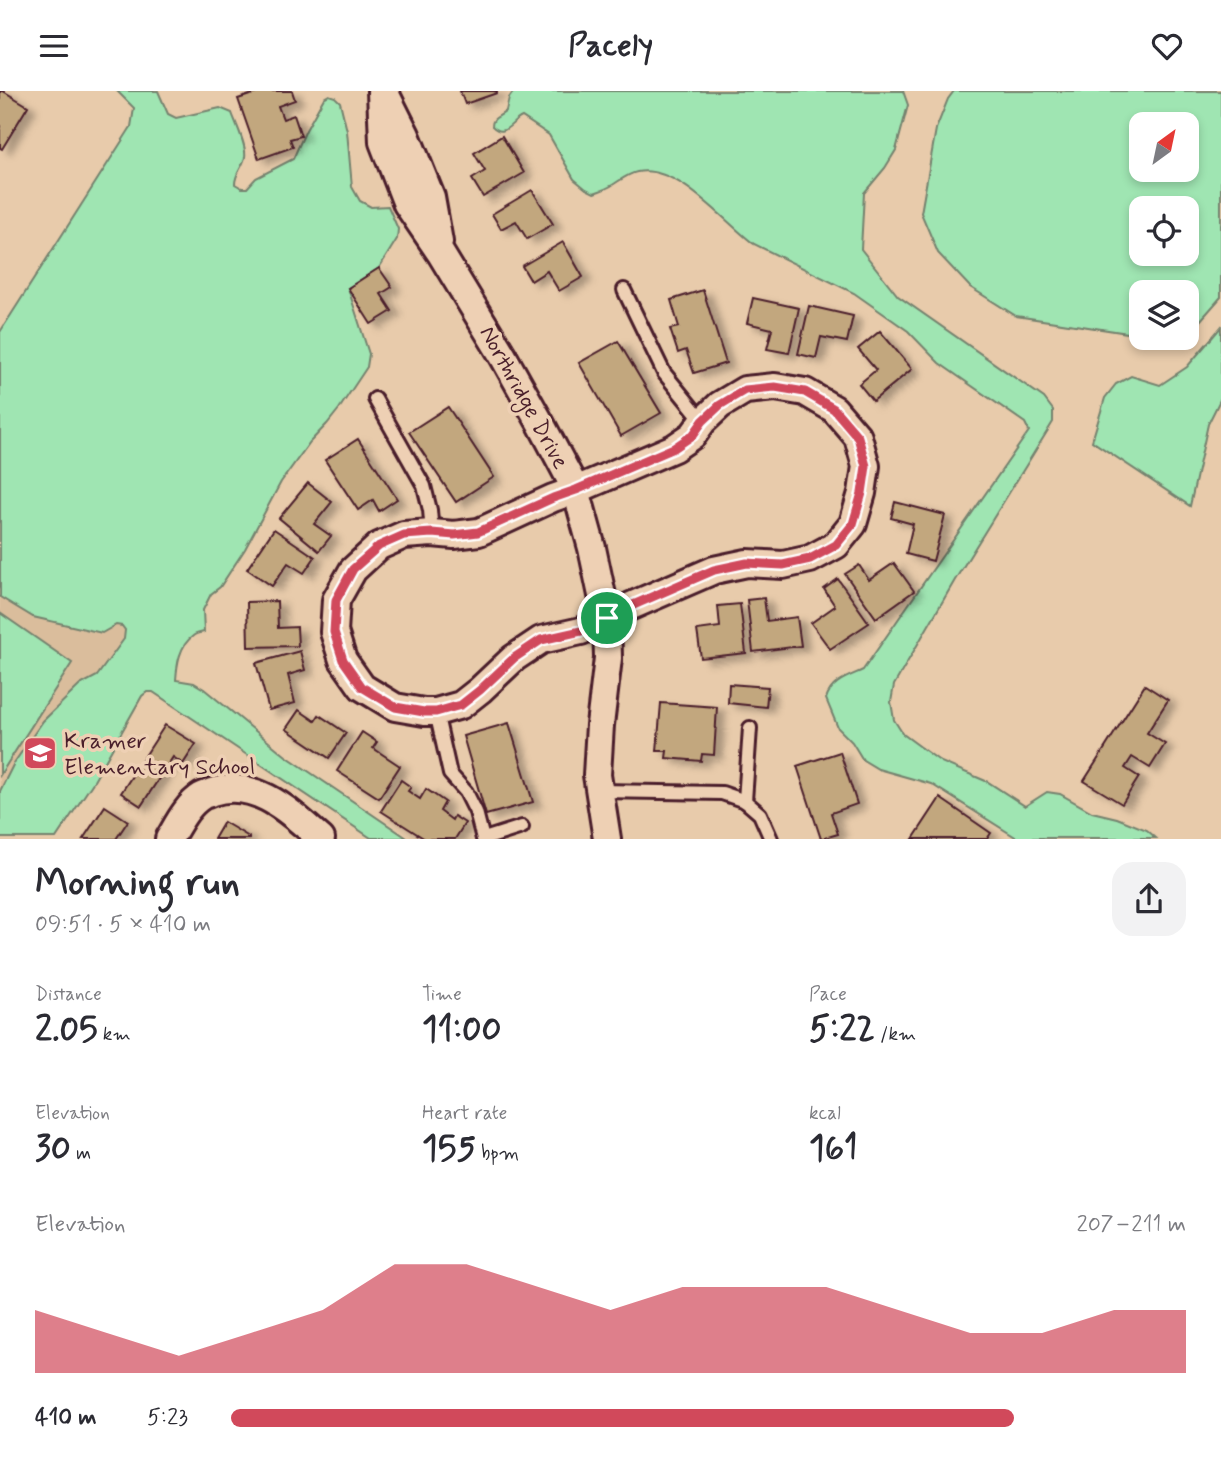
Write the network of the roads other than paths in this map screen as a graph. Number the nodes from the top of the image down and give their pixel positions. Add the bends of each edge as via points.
1 (382, 91) edge
2 (624, 290) dead end
3 (375, 399) dead end
4 (703, 421) junction
5 (576, 490) junction
6 (432, 533) junction
7 (607, 618) junction
8 (436, 712) junction
9 (750, 728) dead end
10 (599, 791) junction
11 (745, 801) junction
12 (522, 827) dead end
13 (169, 838) edge
14 (321, 838) edge
15 (483, 838) edge
16 (607, 838) edge
17 (771, 838) edge

1 - 5 street, Northridge Drive via 383,142 407,204 503,356
2 - 4 lane via 664,373
3 - 6 lane via 424,486
4 - 5 street via 674,448
4 - 7 street via 745,390 775,387 805,392 834,409 858,437 866,466 853,524 836,545 810,559 714,570
5 - 6 street via 478,532
5 - 7 street, Northridge Drive
6 - 8 street via 404,535 379,546 353,569 336,600 334,632 343,660 362,687 395,707
7 - 8 street via 581,631 541,640 461,705
7 - 10 street, Northridge Drive
8 - 15 lane via 450,773 466,792
9 - 11 lane
10 - 11 lane via 722,793
10 - 16 street, Northridge Drive
11 - 17 lane via 760,814
12 - 15 lane
13 - 14 street via 202,796 242,788 290,812

